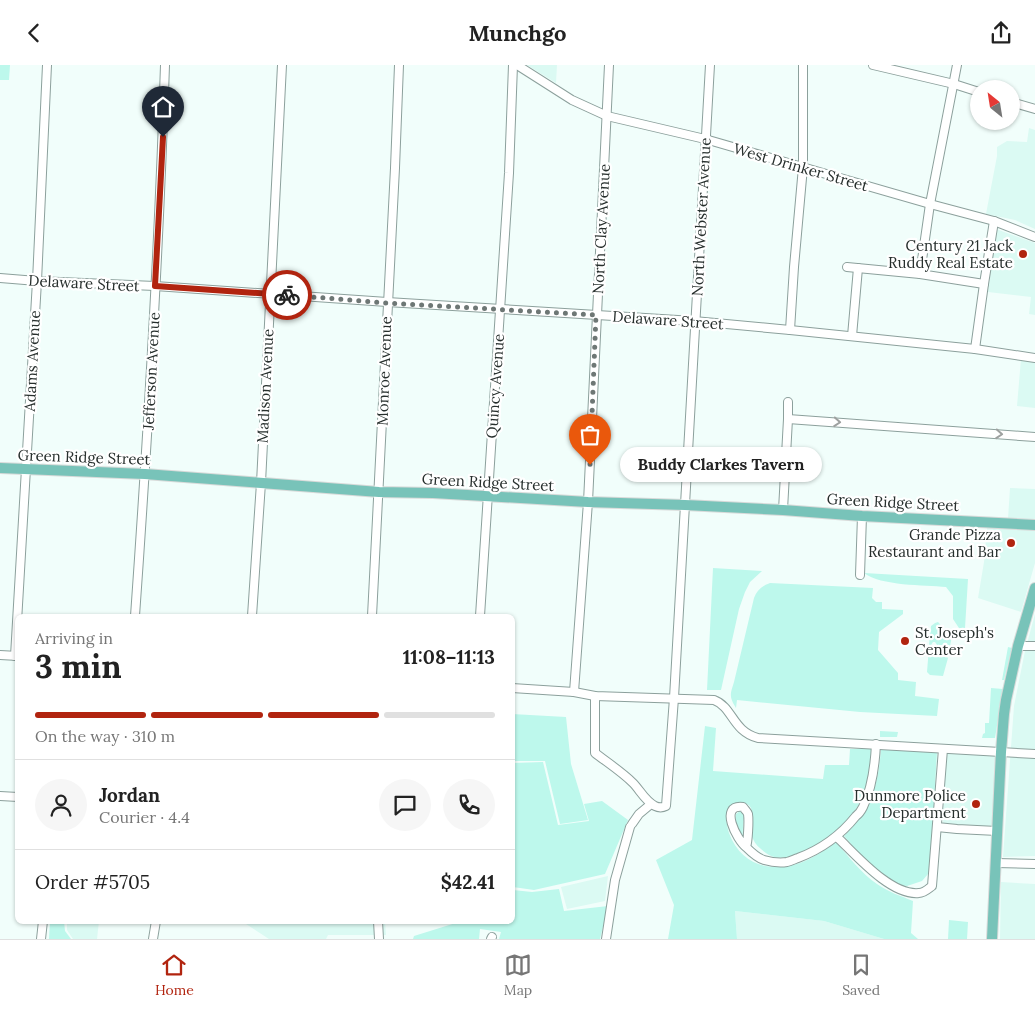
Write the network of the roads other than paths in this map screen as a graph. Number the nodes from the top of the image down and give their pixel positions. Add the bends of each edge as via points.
1 (47, 65) edge
2 (165, 65) edge
3 (282, 65) edge
4 (399, 65) edge
5 (513, 65) edge
6 (517, 65) edge
7 (609, 65) edge
8 (710, 65) edge
9 (803, 65) edge
10 (873, 65) edge
11 (957, 65) edge
12 (907, 69) edge
13 (954, 84) junction
14 (970, 89) edge
15 (1020, 105) edge
16 (1035, 109) edge
17 (607, 116) junction
18 (705, 139) junction
19 (803, 167) junction
20 (930, 204) junction
21 (994, 221) junction
22 (1035, 237) edge
23 (847, 267) dead end
24 (858, 268) junction
25 (920, 275) junction
26 (0, 278) edge
27 (37, 281) junction
28 (984, 284) junction
29 (155, 286) junction
30 (270, 294) junction
31 (387, 303) junction
32 (501, 309) junction
33 (596, 315) junction
34 (694, 321) junction
35 (790, 330) junction
36 (852, 336) junction
37 (975, 349) junction
38 (1035, 358) edge
39 (788, 401) dead end
40 (788, 419) junction
41 (1035, 437) edge
42 (0, 468) edge
43 (26, 470) junction
44 (145, 474) junction
45 (260, 483) junction
46 (379, 491) junction
47 (488, 496) junction
48 (588, 502) junction
49 (685, 505) junction
50 (783, 509) junction
51 (862, 515) junction
52 (1035, 525) edge
53 (860, 575) dead end
54 (1035, 588) edge
55 (18, 614) edge
56 (135, 614) edge
57 (252, 614) edge
58 (372, 614) edge
59 (480, 614) edge
60 (1018, 646) junction
61 (1035, 646) edge
62 (0, 655) edge
63 (15, 656) edge
64 (515, 688) edge
65 (574, 692) junction
66 (595, 696) junction
67 (674, 698) junction
68 (876, 744) junction
69 (943, 749) junction
70 (1001, 752) junction
71 (1035, 754) edge
72 (0, 796) edge
73 (15, 797) edge
74 (651, 804) junction
75 (937, 827) junction
76 (997, 831) junction
77 (837, 837) junction
78 (746, 847) junction
79 (996, 863) junction
80 (1035, 865) edge
81 (43, 924) edge
82 (156, 924) edge
83 (378, 924) edge
84 (41, 939) edge
85 (153, 939) edge
86 (379, 939) edge
87 (606, 939) edge
88 (992, 939) edge

1 - 27 street, Adams Avenue
2 - 29 street, Jefferson Avenue
3 - 30 street, Madison Avenue
4 - 31 street, Monroe Avenue
5 - 32 street, Quincy Avenue
6 - 17 street, West Drinker Street via 572,100
7 - 17 street, North Clay Avenue
8 - 18 street, North Webster Avenue
9 - 19 street
10 - 12 street
11 - 13 street
12 - 13 street
13 - 14 street
13 - 20 street
15 - 16 street
17 - 18 street, West Drinker Street
17 - 33 street, North Clay Avenue
18 - 19 street, West Drinker Street
18 - 34 street, North Webster Avenue
19 - 20 street, West Drinker Street
19 - 35 street
20 - 21 street, West Drinker Street
20 - 25 street
21 - 22 street, West Drinker Street
21 - 28 street
23 - 24 street
24 - 25 street
24 - 36 street
25 - 28 street
26 - 27 street, Delaware Street
27 - 29 street, Delaware Street
27 - 43 street, Adams Avenue
28 - 37 street
29 - 30 street, Delaware Street
29 - 44 street, Jefferson Avenue
30 - 31 street, Delaware Street
30 - 45 street, Madison Avenue
31 - 32 street, Delaware Street
31 - 46 street, Monroe Avenue
32 - 33 street, Delaware Street
32 - 47 street, Quincy Avenue
33 - 34 street, Delaware Street
33 - 48 street, North Clay Avenue
34 - 35 street, Delaware Street
34 - 49 street, North Webster Avenue
35 - 36 street, Delaware Street
36 - 37 street, Delaware Street
37 - 38 street, Delaware Street
39 - 40 street
40 -> 41 street
40 - 50 street
42 - 43 main road, Green Ridge Street
43 - 44 main road, Green Ridge Street
43 - 55 street, Adams Avenue
44 - 45 main road, Green Ridge Street
44 - 56 street, Jefferson Avenue
45 - 46 main road, Green Ridge Street
45 - 57 street, Madison Avenue
46 - 47 main road, Green Ridge Street
46 - 58 street, Monroe Avenue
47 - 48 main road, Green Ridge Street
47 - 59 street, Quincy Avenue
48 - 49 main road, Green Ridge Street
48 - 65 street, North Clay Avenue
49 - 50 main road, Green Ridge Street
49 - 67 street, North Webster Avenue
50 - 51 main road, Green Ridge Street
51 - 52 main road, Green Ridge Street
51 - 53 street
54 - 60 main road
60 - 61 street
60 - 70 main road via 1006,700
62 - 63 street
64 - 65 street
65 - 66 street
66 - 67 street
66 - 74 street via 596,753 634,784
67 - 68 street via 720,702 739,727 758,738
67 - 74 street, North Webster Avenue via 667,804 663,808
68 - 69 street
68 - 77 street via 873,773 862,809
69 - 70 street
69 - 75 street
70 - 71 street
70 - 76 main road
72 - 73 street
74 - 87 street via 631,825 615,880
75 - 76 street
75 - 77 street via 932,886 918,894 900,891 870,870
76 - 79 main road
77 - 78 street via 787,862 763,860
78 - 78 street via 748,816 743,807 739,807 730,816 731,825
79 - 80 street
79 - 88 main road
81 - 84 street
82 - 85 street
83 - 86 street

